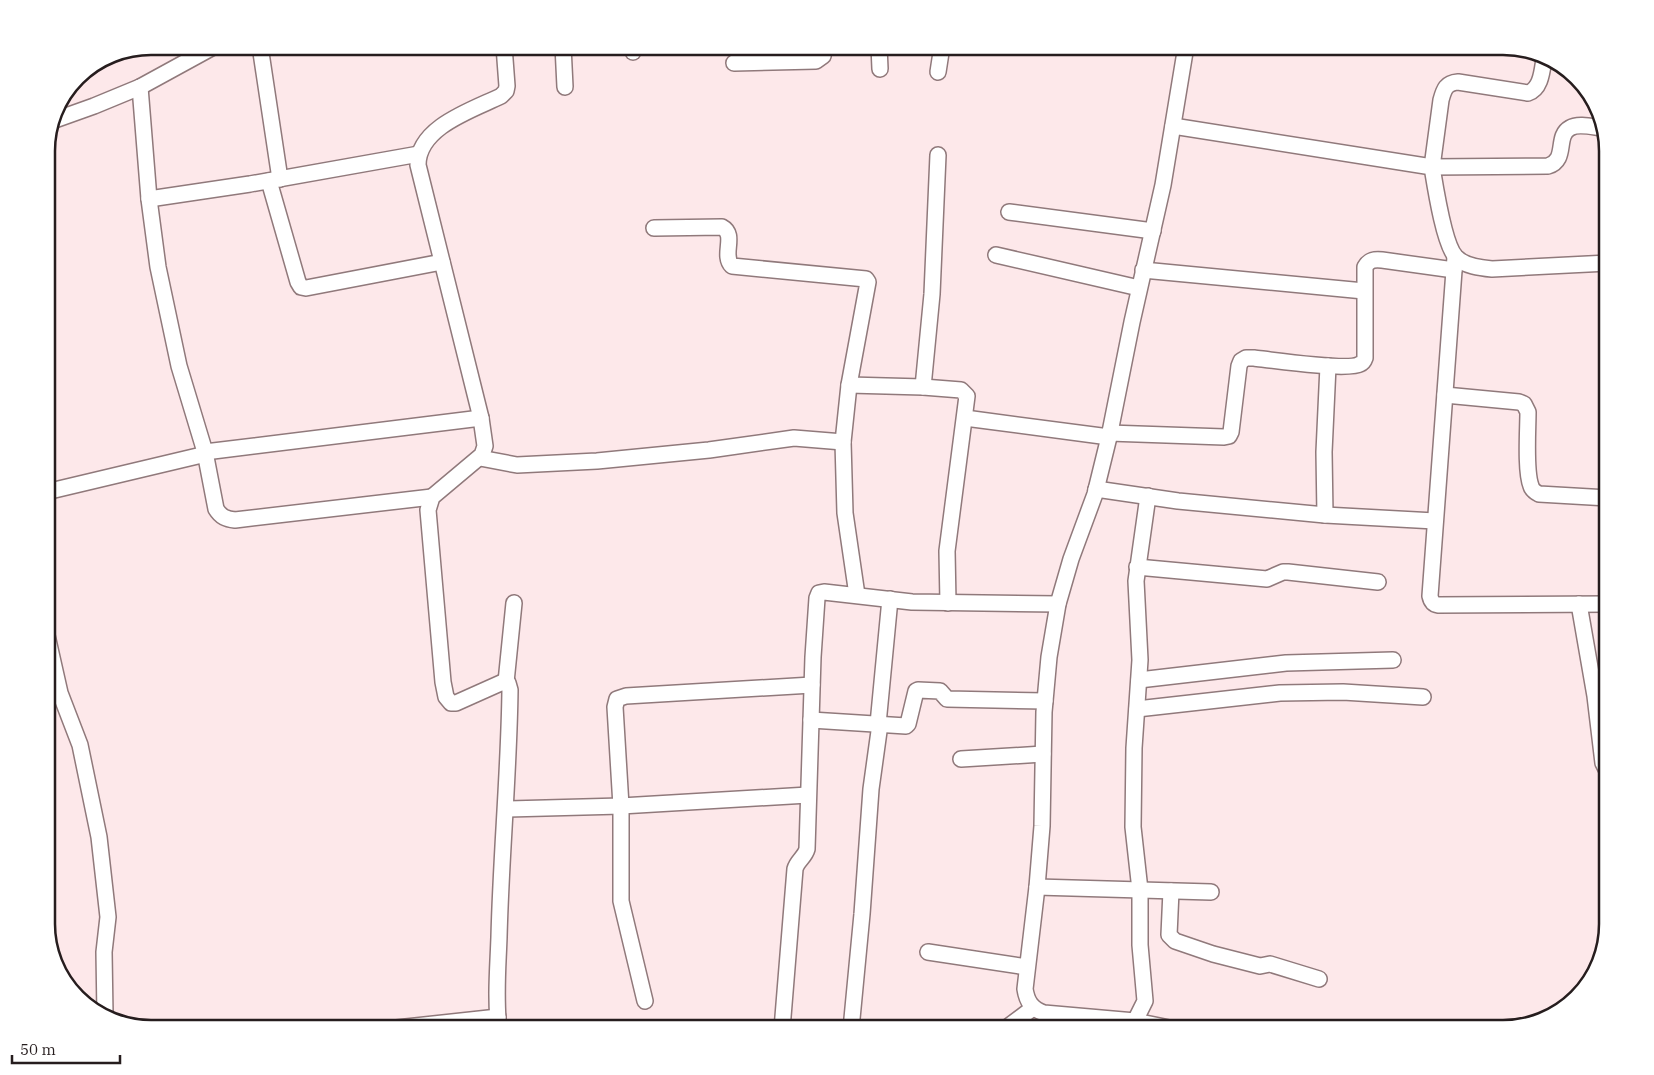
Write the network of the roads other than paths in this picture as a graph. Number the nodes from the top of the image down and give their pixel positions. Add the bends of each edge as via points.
1 (198, 55) edge
2 (261, 55) edge
3 (505, 55) edge
4 (564, 55) edge
5 (823, 55) edge
6 (879, 55) edge
7 (941, 55) edge
8 (1185, 55) edge
9 (734, 63) dead end
10 (1543, 64) edge
11 (880, 69) dead end
12 (938, 72) dead end
13 (140, 87) junction
14 (565, 87) dead end
15 (61, 118) edge
16 (1173, 126) junction
17 (1596, 128) edge
18 (419, 154) junction
19 (938, 155) dead end
20 (1432, 167) junction
21 (274, 180) junction
22 (149, 199) junction
23 (1009, 212) dead end
24 (654, 228) dead end
25 (1153, 231) junction
26 (996, 255) dead end
27 (442, 262) junction
28 (1454, 263) junction
29 (1599, 264) edge
30 (1144, 270) junction
31 (1139, 288) junction
32 (1364, 291) junction
33 (1328, 366) junction
34 (848, 385) junction
35 (923, 387) junction
36 (1445, 394) junction
37 (482, 418) junction
38 (965, 418) junction
39 (1109, 435) junction
40 (843, 442) junction
41 (205, 453) junction
42 (480, 458) junction
43 (1096, 489) junction
44 (55, 490) edge
45 (432, 496) junction
46 (1148, 496) junction
47 (1599, 497) edge
48 (1325, 515) junction
49 (1435, 521) junction
50 (1137, 567) junction
51 (1378, 582) dead end
52 (857, 595) junction
53 (890, 599) junction
54 (514, 603) dead end
55 (948, 603) junction
56 (1058, 604) junction
57 (1578, 604) junction
58 (1599, 604) edge
59 (1394, 660) dead end
60 (55, 671) edge
61 (1139, 680) junction
62 (506, 682) junction
63 (812, 685) junction
64 (1423, 697) dead end
65 (1045, 701) junction
66 (1137, 709) junction
67 (811, 720) junction
68 (879, 724) junction
69 (1599, 730) edge
70 (1043, 754) junction
71 (961, 759) dead end
72 (808, 795) junction
73 (621, 806) junction
74 (506, 809) junction
75 (1037, 887) junction
76 (1140, 890) junction
77 (1171, 891) junction
78 (1210, 892) dead end
79 (928, 952) dead end
80 (1027, 967) junction
81 (1319, 979) dead end
82 (645, 1001) dead end
83 (105, 1008) edge
84 (1033, 1008) junction
85 (498, 1020) edge
86 (783, 1020) edge
87 (852, 1020) edge
88 (1017, 1020) edge
89 (1048, 1020) edge
90 (1135, 1020) edge

1 - 13 street
2 - 21 street
3 - 18 street via 506,91 441,126
4 - 14 street
5 - 9 street via 816,60
6 - 11 street
7 - 12 street
8 - 16 street
10 - 20 street via 1538,84 1528,93 1458,82 1447,85 1441,100
13 - 15 street
13 - 22 street
16 - 20 street
16 - 25 street
17 - 20 street via 1569,128 1564,134 1558,159 1548,166
18 - 21 street
18 - 27 street via 418,165
19 - 35 street via 932,294
20 - 28 street
21 - 22 street
21 - 27 street via 301,287
22 - 41 street via 158,267 179,366
23 - 25 street
24 - 34 street via 722,227 729,235 728,259 732,266 866,279 868,284
25 - 30 street
26 - 31 street
27 - 37 street
28 - 29 street via 1492,269
28 - 32 street via 1374,259 1365,267
28 - 36 street
30 - 31 street
30 - 32 street
31 - 39 street
32 - 33 street via 1365,358 1354,366
33 - 39 street via 1254,358 1241,361 1229,436
33 - 48 street
34 - 35 street
34 - 40 street
35 - 38 street via 964,391 968,399
36 - 47 street via 1524,404 1528,412 1528,475 1534,492
36 - 49 street
37 - 41 street
37 - 42 street via 485,446
38 - 39 street
38 - 55 street via 947,551
39 - 43 street
40 - 42 street via 794,438 597,461 526,464
40 - 52 street via 845,513
41 - 44 street
41 - 45 street via 216,509 227,519
42 - 45 street
43 - 46 street
43 - 56 street
45 - 62 street via 428,519 446,698 456,703
46 - 48 street
46 - 50 street
48 - 49 street
49 - 57 street via 1430,596 1434,604
50 - 51 street via 1268,580 1288,572
50 - 61 street
52 - 53 street
52 - 63 street via 824,592 817,598
53 - 55 street
53 - 68 street
54 - 62 street
55 - 56 street
56 - 65 street
57 - 58 street
57 - 69 street
59 - 61 street via 1286,663
60 - 83 street via 80,745 99,837 108,917 104,952
61 - 66 street
62 - 74 street via 510,686
63 - 67 street
63 - 73 street via 617,699
64 - 66 street via 1343,692 1280,693
65 - 68 street via 947,699 940,691 918,690 908,725
65 - 70 street
66 - 76 street via 1132,827
67 - 68 street
67 - 72 street
68 - 87 street
70 - 71 street
70 - 75 street
72 - 73 street
72 - 86 street via 806,854 795,869
73 - 74 street
73 - 82 street via 621,901
74 - 85 street via 500,895
75 - 76 street
75 - 80 street
76 - 77 street
76 - 90 street via 1145,1000
77 - 78 street
77 - 81 street via 1169,935 1175,941 1213,954 1260,966 1270,964
79 - 80 street
80 - 84 street via 1025,989
84 - 88 street
84 - 89 street

